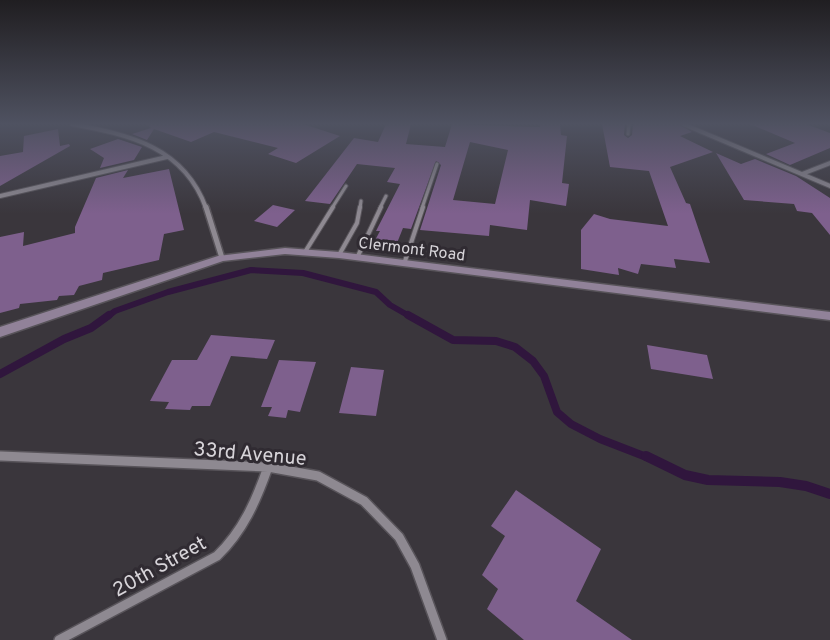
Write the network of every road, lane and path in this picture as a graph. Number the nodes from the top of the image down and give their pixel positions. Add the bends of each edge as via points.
1 (162, 154) edge
2 (753, 154) edge
3 (166, 157) junction
4 (830, 163) edge
5 (437, 164) dead end
6 (801, 174) junction
7 (346, 186) dead end
8 (830, 186) edge
9 (0, 196) edge
10 (386, 196) dead end
11 (361, 201) dead end
12 (305, 252) junction
13 (339, 255) junction
14 (222, 258) junction
15 (357, 258) junction
16 (404, 264) junction
17 (830, 316) edge
18 (0, 332) edge
19 (0, 456) edge
20 (268, 467) junction
21 (59, 640) edge
22 (442, 640) edge

1 - 3 street
2 - 6 street
3 - 9 street
3 - 14 street via 180,165 199,191
4 - 6 street
5 - 16 lane
6 - 8 street
7 - 12 lane
10 - 15 lane
11 - 13 lane via 357,223
12 - 13 street, Clermont Road
12 - 14 street, Clermont Road via 261,252
13 - 15 street, Clermont Road
14 - 18 street, Clermont Road
15 - 16 street, Clermont Road
16 - 17 street, Clermont Road
19 - 20 street, 33rd Avenue
20 - 21 street, 20th Street via 246,525 217,556
20 - 22 street, 33rd Avenue via 318,476 364,501 380,515 399,537 415,566

